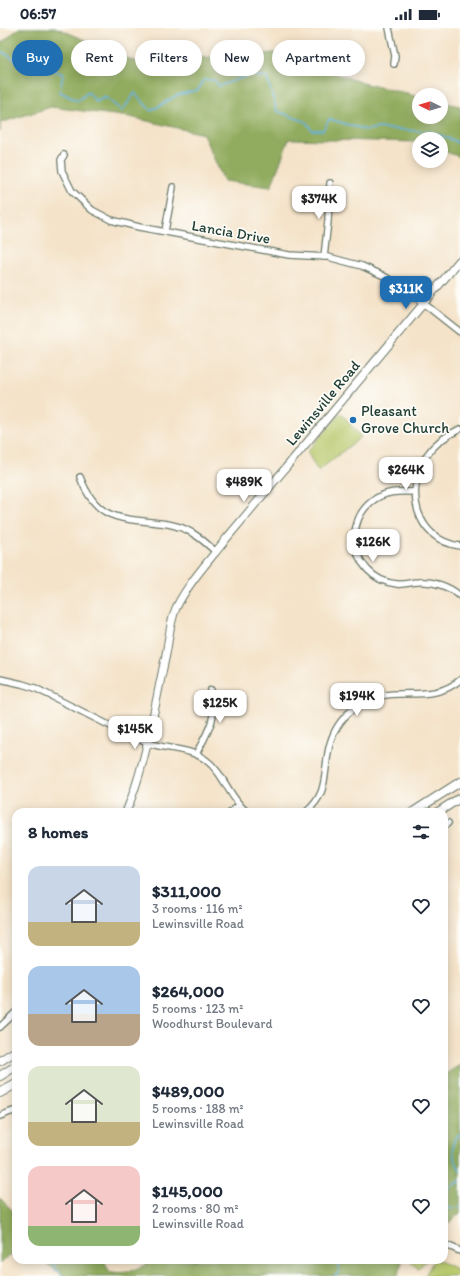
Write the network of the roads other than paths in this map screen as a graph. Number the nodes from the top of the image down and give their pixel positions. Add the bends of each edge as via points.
1 (389, 28) edge
2 (394, 64) dead end
3 (64, 155) dead end
4 (330, 183) dead end
5 (173, 187) dead end
6 (165, 232) junction
7 (324, 257) junction
8 (460, 260) edge
9 (423, 304) junction
10 (460, 332) edge
11 (460, 429) edge
12 (80, 477) dead end
13 (415, 492) junction
14 (460, 546) edge
15 (216, 552) junction
16 (460, 596) edge
17 (0, 679) edge
18 (460, 680) edge
19 (211, 690) dead end
20 (147, 743) junction
21 (196, 754) junction
22 (460, 782) edge
23 (460, 798) edge
24 (239, 805) junction
25 (127, 808) edge
26 (236, 808) edge
27 (242, 808) edge
28 (310, 808) edge
29 (419, 808) edge
30 (444, 808) edge
31 (12, 1016) edge
32 (0, 1027) edge
33 (12, 1054) edge
34 (0, 1061) edge
35 (12, 1068) edge
36 (0, 1076) edge
37 (12, 1086) edge
38 (0, 1093) edge
39 (12, 1112) edge
40 (0, 1116) edge
41 (448, 1246) edge
42 (460, 1251) edge

1 - 2 street via 395,56
3 - 6 street, Lancia Drive via 61,165 66,179 76,195 92,210 120,223
4 - 7 street
5 - 6 street
6 - 7 street, Lancia Drive via 289,255
7 - 9 street, Lancia Drive via 362,266 382,275 404,288
8 - 9 main road, Lewinsville Road
9 - 10 street, Lancia Drive
9 - 15 main road, Lewinsville Road
11 - 13 street via 440,441 427,455 419,471
12 - 15 street via 92,500 110,515 184,528
13 - 14 street via 419,516 427,528 448,543
13 - 16 street via 385,494 365,508 355,529 356,552 365,567 382,580 397,584 434,583
15 - 20 main road, Lewinsville Road via 190,585 174,614
17 - 20 street via 36,688
18 - 28 street via 449,688 433,693 376,696 352,709 335,730 322,791
19 - 21 street via 214,702 213,716
20 - 21 street
20 - 25 main road, Lewinsville Road
21 - 24 street via 214,768
22 - 29 highway
23 - 30 highway
24 - 26 street
24 - 27 street
31 - 32 street
33 - 34 highway
35 - 36 highway
37 - 38 highway
39 - 40 street
41 - 42 street

